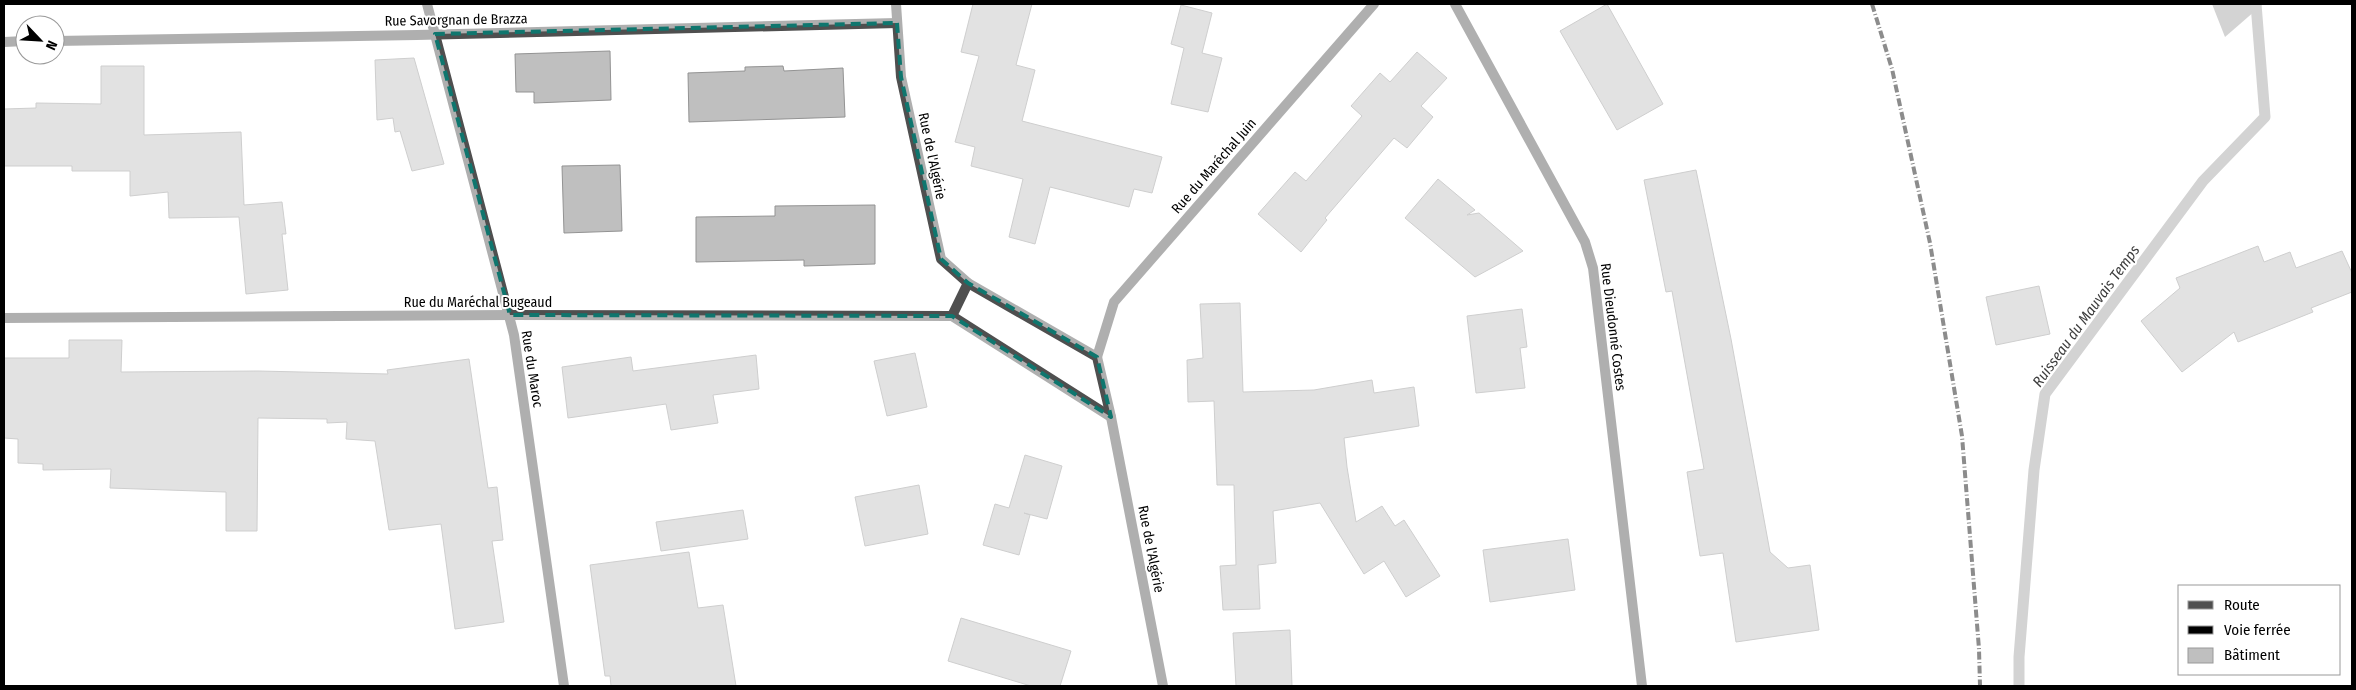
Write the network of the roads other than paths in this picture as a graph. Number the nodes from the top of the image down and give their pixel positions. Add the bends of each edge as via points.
1 (426, 4) edge
2 (896, 4) edge
3 (1374, 4) edge
4 (1455, 4) edge
5 (896, 22) junction
6 (436, 34) junction
7 (65, 41) edge
8 (968, 283) junction
9 (510, 315) junction
10 (952, 316) junction
11 (4, 318) edge
12 (1097, 357) junction
13 (1111, 417) junction
14 (564, 686) edge
15 (1163, 686) edge
16 (1642, 686) edge

1 - 6 street, Rue du Maroc
2 - 5 street, Rue de l'Algérie
3 - 12 street, Rue du Maréchal Juin via 1114,302
4 - 16 street, Rue Dieudonné Costes via 1585,242 1593,268
5 - 6 street, Rue Savorgnan de Brazza
5 - 8 street, Rue de l'Algérie via 901,77 941,259
6 - 7 street, Rue Savorgnan de Brazza
6 - 9 street, Rue du Maroc
8 - 10 street
8 - 12 street, Rue de l'Algérie
9 - 10 street, Rue du Maréchal Bugeaud
9 - 11 street, Rue du Maréchal Bugeaud
9 - 14 street, Rue du Maroc
10 - 13 street
12 - 13 street, Rue de l'Algérie
13 - 15 street, Rue de l'Algérie

